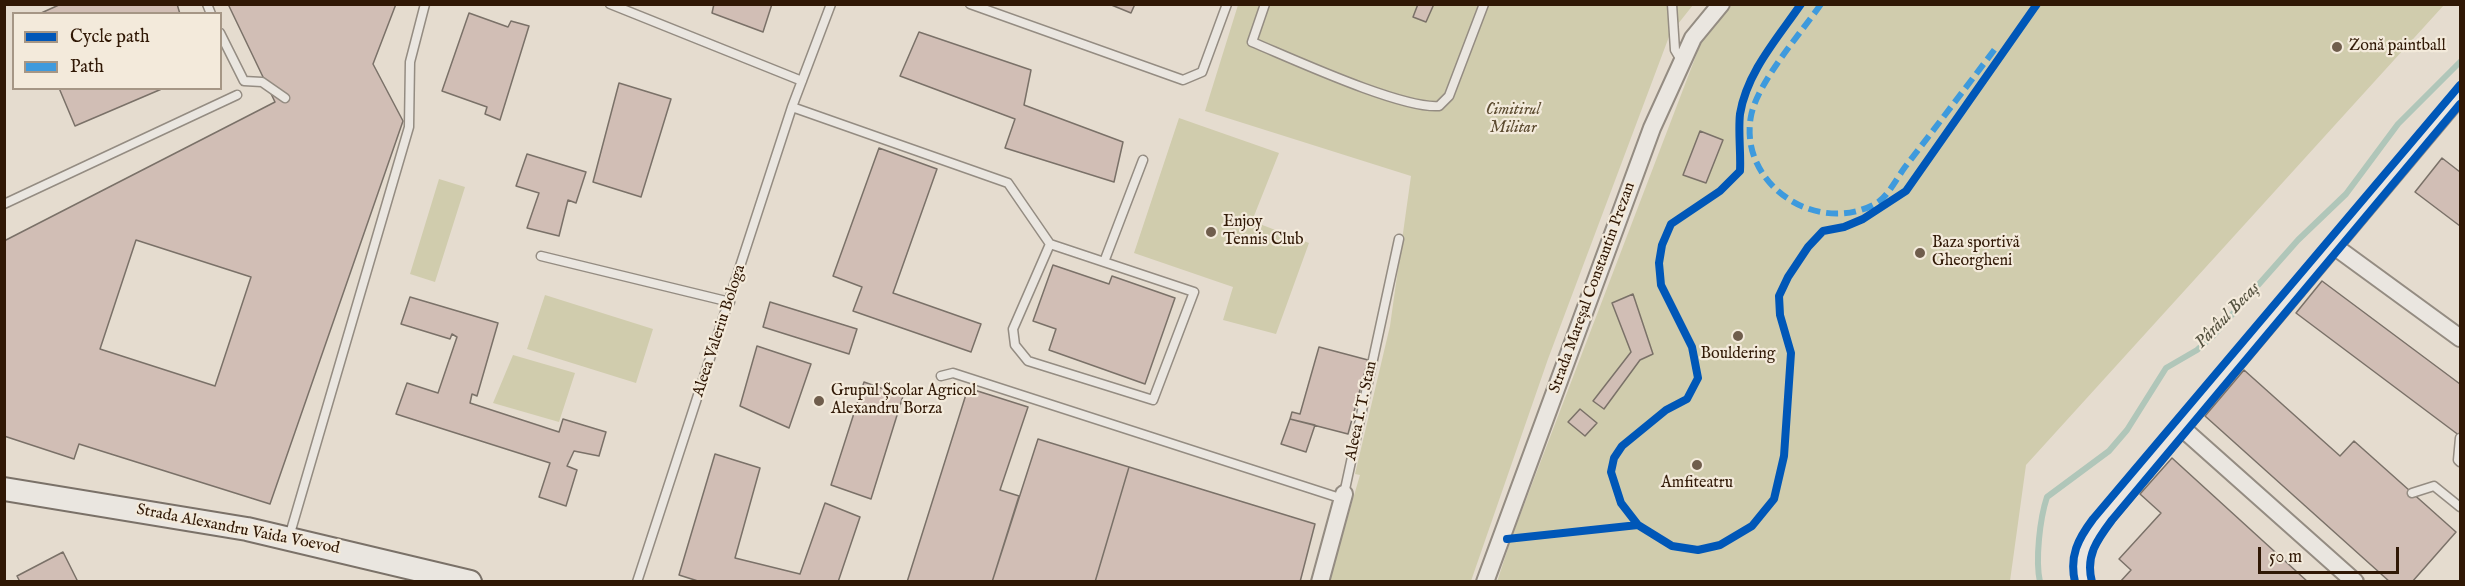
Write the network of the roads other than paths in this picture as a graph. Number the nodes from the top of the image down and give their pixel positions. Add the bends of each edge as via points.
1 (425, 4) edge
2 (610, 4) edge
3 (831, 4) edge
4 (970, 4) edge
5 (1227, 4) edge
6 (1265, 4) edge
7 (1484, 4) edge
8 (1672, 4) edge
9 (1721, 4) edge
10 (222, 37) edge
11 (1681, 60) junction
12 (802, 81) junction
13 (237, 95) dead end
14 (2460, 96) edge
15 (285, 98) dead end
16 (792, 107) junction
17 (1143, 160) dead end
18 (4, 204) edge
19 (1399, 239) dead end
20 (1050, 244) junction
21 (2334, 246) junction
22 (541, 256) dead end
23 (1104, 262) junction
24 (730, 302) junction
25 (2460, 338) edge
26 (941, 376) dead end
27 (2182, 428) junction
28 (2460, 438) edge
29 (2460, 462) edge
30 (4, 489) edge
31 (2412, 493) dead end
32 (1344, 496) junction
33 (2460, 507) edge
34 (289, 538) junction
35 (470, 582) edge
36 (637, 582) edge
37 (1320, 582) edge
38 (1485, 582) edge
39 (2084, 582) edge
40 (2355, 582) edge

1 - 34 lane via 410,62 409,127
2 - 12 lane
3 - 12 lane, Aleea Valeriu Bologa
4 - 5 lane via 1183,80 1202,72
6 - 7 lane via 1252,42 1428,107 1439,106 1449,96
8 - 11 lane via 1675,50
9 - 11 street, Strada Mareșal Constantin Prezan via 1693,38
10 - 15 lane via 244,81 262,82
11 - 38 street, Strada Mareșal Constantin Prezan via 1652,128
12 - 16 lane, Aleea Valeriu Bologa
13 - 18 lane
14 - 21 street
16 - 20 lane via 1008,183
16 - 24 lane, Aleea Valeriu Bologa
17 - 23 lane
19 - 32 lane, Aleea I. T. Stan
20 - 23 lane
20 - 23 lane via 1013,329 1015,345 1028,361 1153,400 1194,292
21 - 25 street
21 - 27 street
22 - 24 lane
24 - 36 lane, Aleea Valeriu Bologa
26 - 32 lane via 953,373
27 - 39 street via 2093,533 2082,557
27 - 40 street
28 - 29 lane
30 - 34 main road, Strada Alexandru Vaida Voevod
31 - 33 lane via 2434,486
32 - 37 street, Aleea I. T. Stan
34 - 35 main road, Strada Alexandru Vaida Voevod

